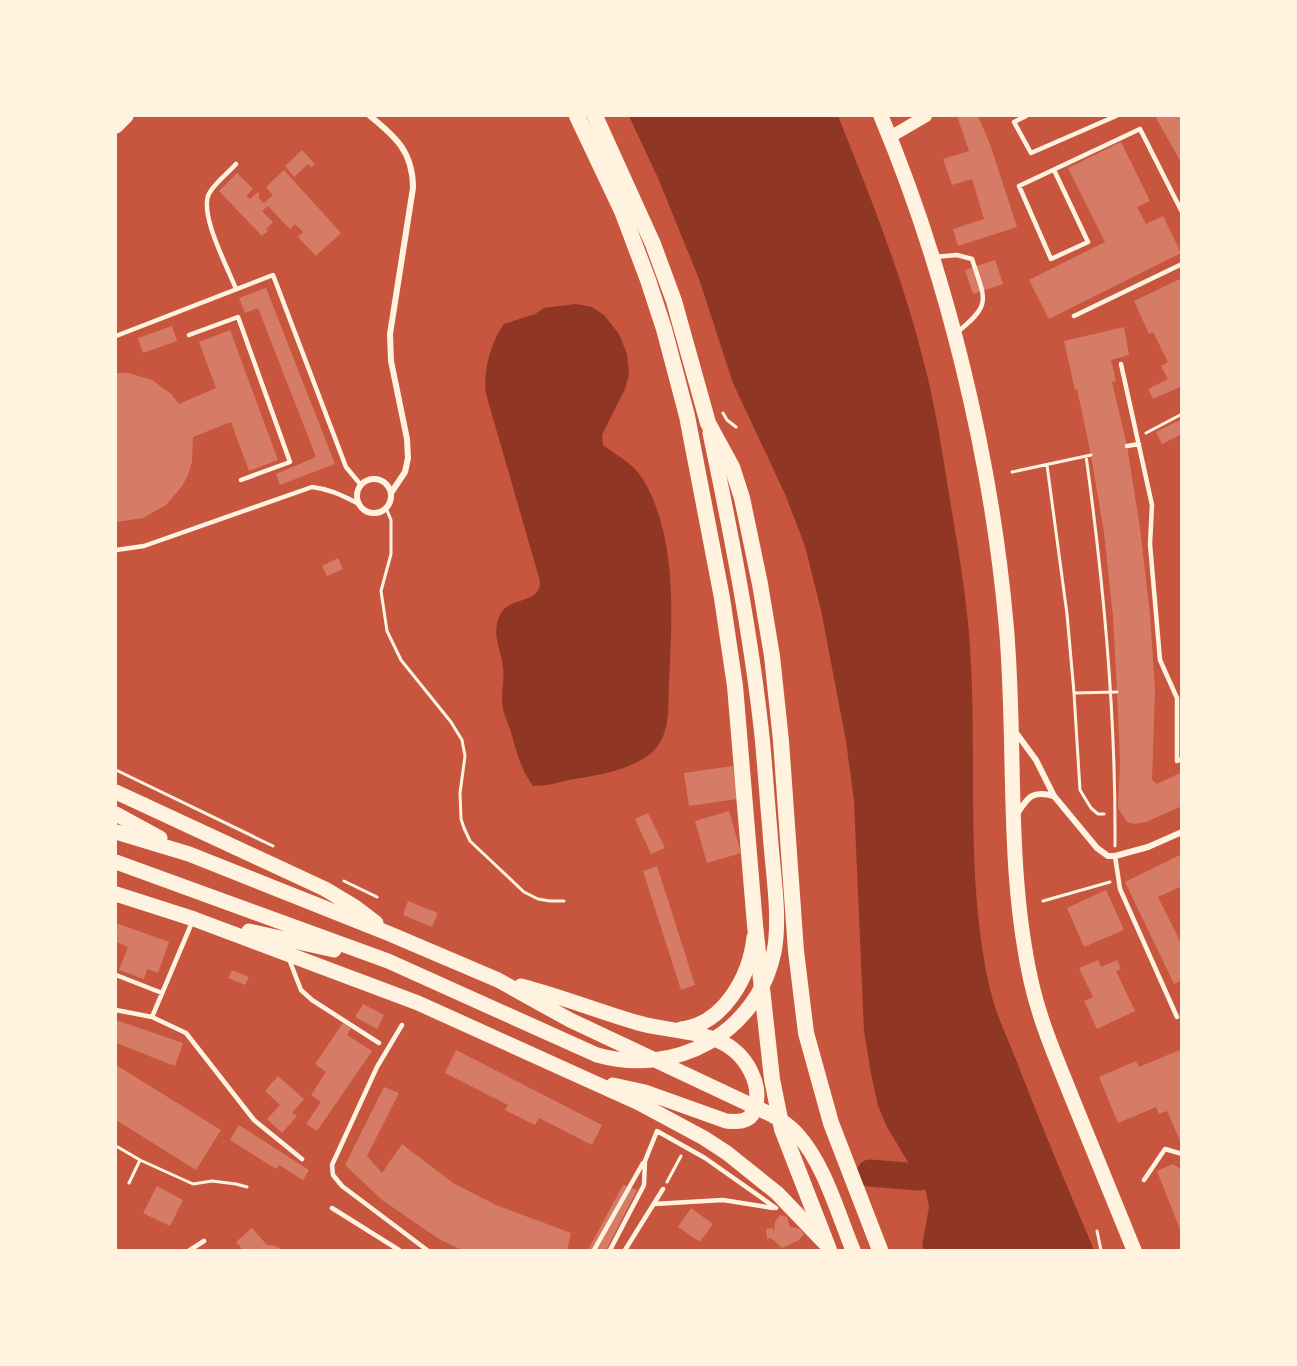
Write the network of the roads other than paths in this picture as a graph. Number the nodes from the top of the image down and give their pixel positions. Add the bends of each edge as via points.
1 (126, 116) edge
2 (370, 116) edge
3 (577, 116) edge
4 (595, 116) edge
5 (881, 116) edge
6 (926, 116) edge
7 (1026, 116) edge
8 (1116, 116) edge
9 (116, 126) edge
10 (890, 137) junction
11 (236, 164) dead end
12 (1054, 170) junction
13 (1182, 212) edge
14 (931, 257) junction
15 (1182, 264) edge
16 (236, 289) junction
17 (1074, 316) dead end
18 (954, 334) junction
19 (189, 335) dead end
20 (116, 336) edge
21 (1121, 364) dead end
22 (708, 423) junction
23 (1139, 444) junction
24 (1127, 446) dead end
25 (241, 480) dead end
26 (361, 485) junction
27 (391, 493) junction
28 (358, 504) junction
29 (116, 550) edge
30 (1177, 698) junction
31 (1182, 705) edge
32 (1011, 725) junction
33 (1182, 759) edge
34 (116, 792) edge
35 (1054, 796) junction
36 (116, 814) edge
37 (1014, 818) junction
38 (116, 832) edge
39 (1182, 832) edge
40 (189, 854) junction
41 (1115, 856) junction
42 (116, 862) edge
43 (188, 888) junction
44 (116, 894) edge
45 (194, 919) junction
46 (755, 925) junction
47 (390, 934) junction
48 (280, 938) junction
49 (287, 953) junction
50 (388, 961) junction
51 (116, 975) edge
52 (358, 980) junction
53 (498, 980) junction
54 (162, 993) junction
55 (116, 1010) edge
56 (152, 1017) junction
57 (1177, 1017) dead end
58 (402, 1025) dead end
59 (671, 1030) junction
60 (379, 1043) dead end
61 (587, 1079) junction
62 (1182, 1154) edge
63 (302, 1159) dead end
64 (645, 1161) junction
65 (1144, 1180) dead end
66 (663, 1189) road end
67 (654, 1204) junction
68 (783, 1206) junction
69 (332, 1208) dead end
70 (204, 1241) dead end
71 (828, 1247) edge
72 (190, 1251) edge
73 (399, 1251) edge
74 (427, 1251) edge
75 (594, 1251) edge
76 (610, 1251) edge
77 (625, 1251) edge
78 (853, 1251) edge
79 (880, 1251) edge
80 (1134, 1251) edge

1 - 9 main road
2 - 27 street via 391,133 406,153 412,176 390,334 408,458 405,472
3 - 46 highway via 640,258 687,416 733,664
4 - 22 highway via 653,244 674,301
5 - 10 main road
6 - 10 main road
7 - 8 lane via 1014,122 1031,153
10 - 14 main road
11 - 16 lane via 209,192 206,207
12 - 12 lane via 1019,186 1051,259 1088,242
12 - 13 lane via 1140,129
14 - 18 main road
14 - 18 lane via 957,255 972,259 984,297 977,316
15 - 17 lane
16 - 20 lane
16 - 26 lane via 273,275 346,467
18 - 32 main road via 974,419 1002,577
19 - 25 lane via 238,317 290,462
21 - 23 lane
22 - 50 main road via 762,737 777,924 776,944 763,986 750,1007 706,1044 665,1060 621,1061 597,1055
22 - 79 highway via 732,467 742,498 767,620 781,741 801,999 813,1061 831,1123
23 - 24 lane
23 - 30 lane via 1152,505 1150,544 1160,660
26 - 27 street via 370,479 381,480
26 - 28 street
27 - 28 street via 386,508 377,513 366,512
28 - 29 lane via 324,488 312,487 144,546
30 - 31 lane
30 - 33 lane via 1177,761
32 - 35 street via 1036,760
32 - 37 main road
34 - 47 main road via 325,889
35 - 37 street via 1034,795
35 - 41 street via 1098,848
36 - 40 main road
37 - 80 main road via 1021,920 1037,1005
38 - 40 main road
39 - 41 street
40 - 47 main road
41 - 57 lane via 1120,889
42 - 43 main road
43 - 48 main road
43 - 50 main road
44 - 45 main road
45 - 48 main road
45 - 49 main road
45 - 54 lane
46 - 59 main road via 746,971 734,995 703,1022
46 - 71 highway via 766,1034 782,1129
47 - 53 main road
48 - 50 main road
48 - 52 main road
49 - 52 main road
49 - 60 lane via 301,990
51 - 54 lane
52 - 61 main road
53 - 59 main road
53 - 78 main road via 570,1020 758,1107 792,1129 813,1157
54 - 56 lane
55 - 56 lane
56 - 63 lane via 186,1033 254,1120
58 - 74 lane via 332,1165 333,1175
59 - 61 main road via 719,1039 741,1056 757,1088 752,1116 742,1121 726,1121 645,1092
61 - 68 main road via 704,1138 752,1172
62 - 65 lane via 1165,1149
64 - 68 lane via 657,1131
64 - 75 lane
64 - 76 lane via 644,1185
66 - 67 lane
67 - 68 lane via 723,1200
67 - 77 lane
68 - 71 main road
69 - 73 lane
70 - 72 lane

